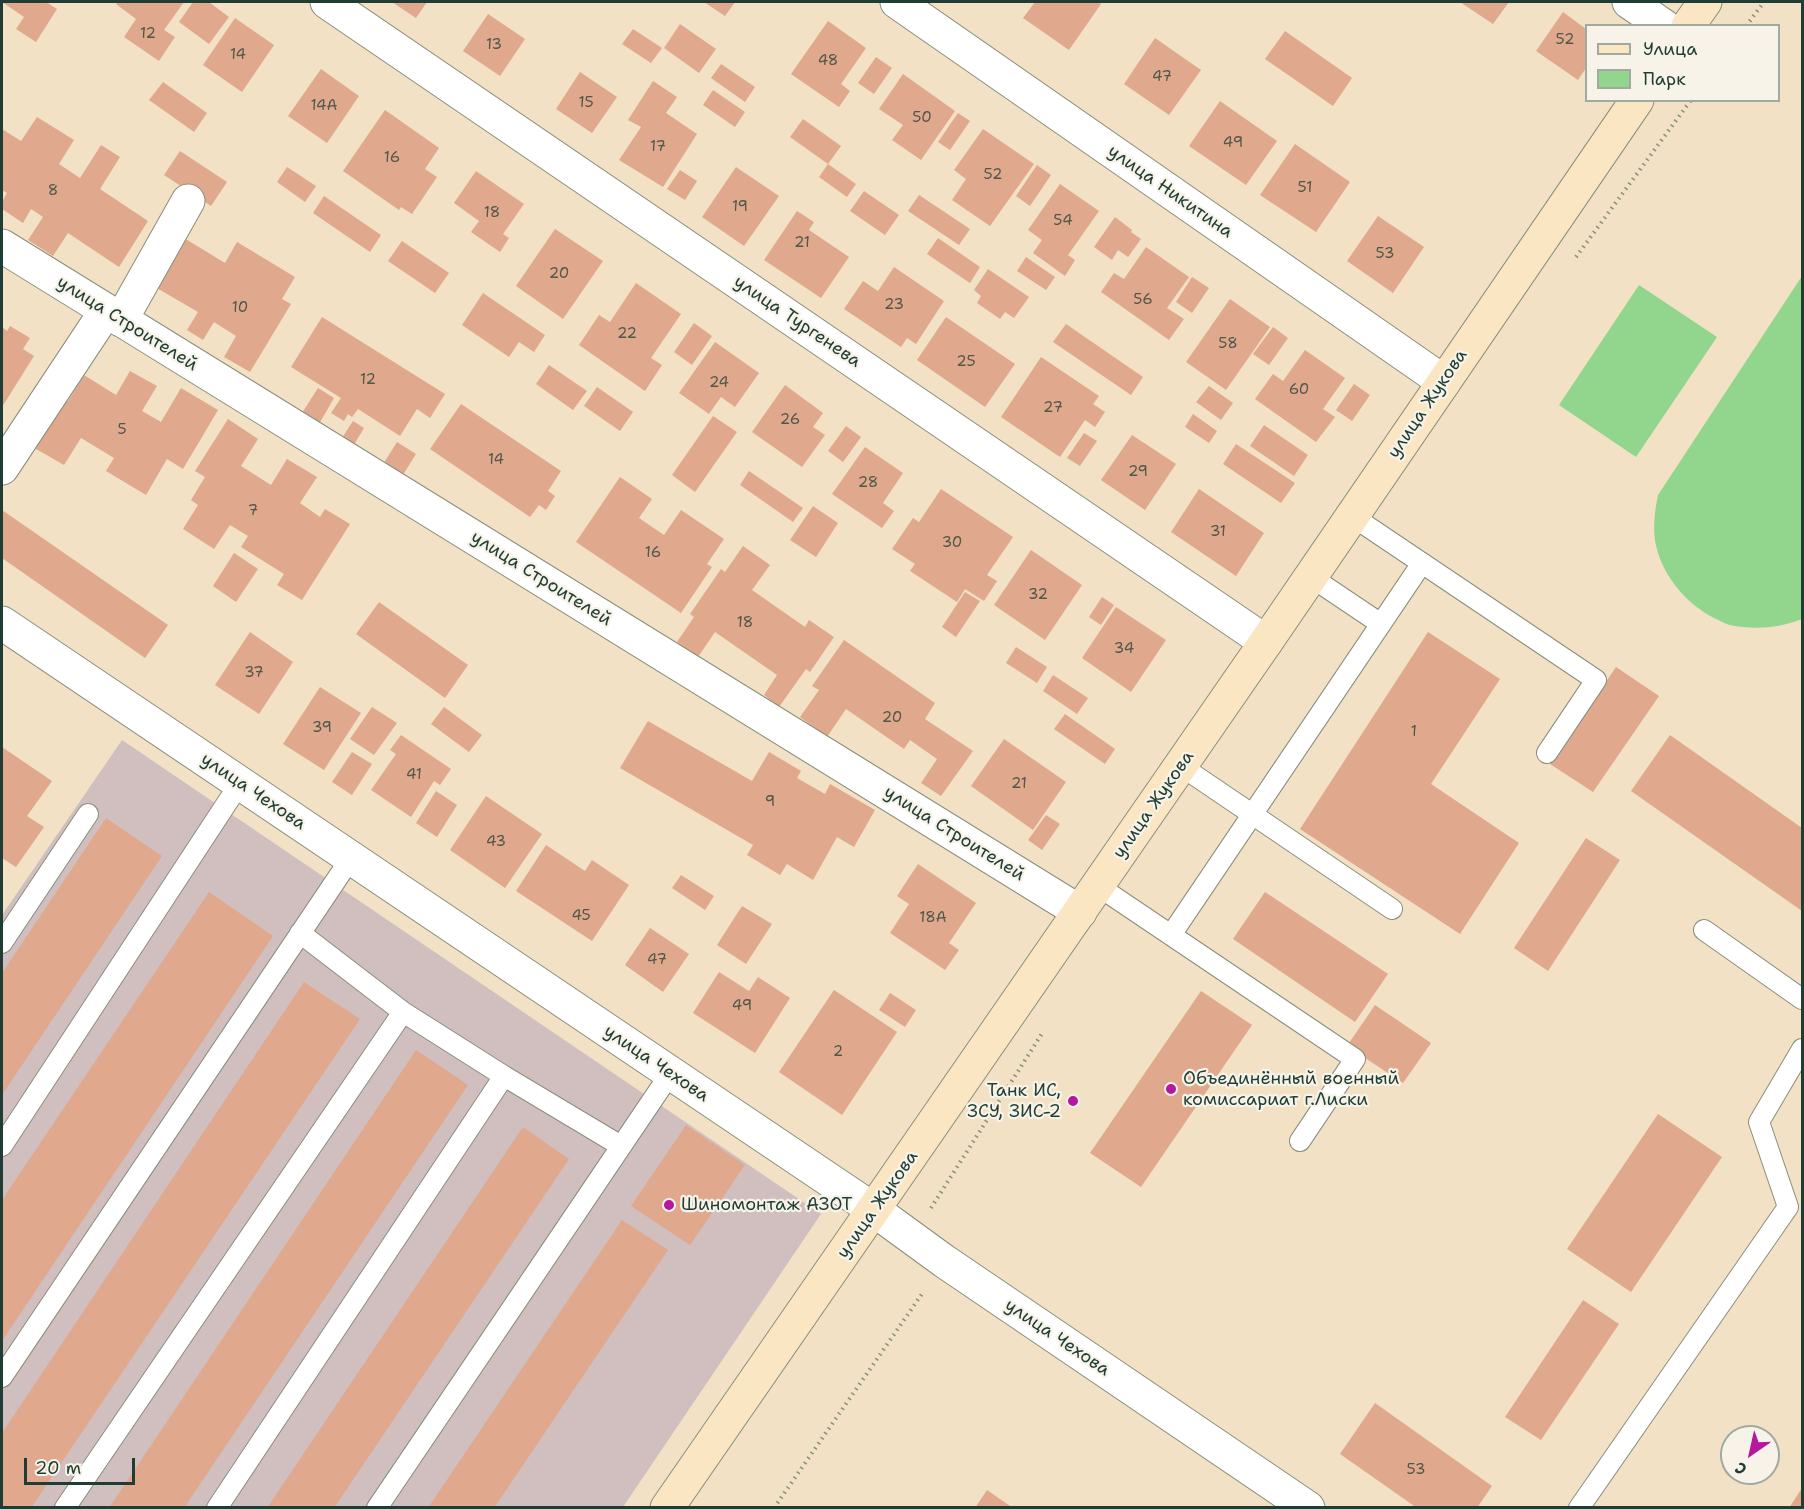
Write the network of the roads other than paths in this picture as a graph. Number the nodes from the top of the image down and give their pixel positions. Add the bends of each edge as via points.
1 (327, 2) edge
2 (897, 2) edge
3 (1629, 2) edge
4 (1705, 2) edge
5 (1661, 24) edge
6 (1689, 24) edge
7 (1636, 102) edge
8 (188, 201) dead end
9 (2, 246) edge
10 (113, 316) junction
11 (1444, 382) junction
12 (2, 468) edge
13 (1352, 516) junction
14 (1422, 563) junction
15 (1311, 577) junction
16 (2, 623) edge
17 (1381, 624) junction
18 (1266, 642) junction
19 (1547, 753) dead end
20 (1181, 766) junction
21 (240, 783) junction
22 (88, 814) dead end
23 (1253, 815) junction
24 (351, 858) junction
25 (1089, 899) junction
26 (1392, 909) dead end
27 (1704, 930) dead end
28 (300, 933) junction
29 (1171, 935) junction
30 (2, 943) edge
31 (1803, 999) edge
32 (403, 1012) junction
33 (1803, 1049) edge
34 (670, 1074) junction
35 (504, 1076) junction
36 (1300, 1141) dead end
37 (2, 1146) edge
38 (621, 1146) junction
39 (874, 1210) junction
40 (2, 1377) edge
41 (65, 1508) edge
42 (217, 1508) edge
43 (377, 1508) edge
44 (667, 1508) edge
45 (1308, 1508) edge
46 (1579, 1508) edge

1 - 18 street, улица Тургенева
2 - 11 street, улица Никитина
3 - 5 street
4 - 6 street
7 - 11 street, улица Жукова
8 - 10 street
9 - 10 street, улица Строителей
10 - 12 street
10 - 25 street, улица Строителей
11 - 13 street, улица Жукова
13 - 14 lane
13 - 15 street, улица Жукова
14 - 17 lane
14 - 19 lane via 1596,680
15 - 17 lane
15 - 18 street, улица Жукова
16 - 21 street, улица Чехова
17 - 23 lane
18 - 20 street, улица Жукова
20 - 23 lane
20 - 25 street, улица Жукова
21 - 24 street, улица Чехова
21 - 37 lane
22 - 30 lane
23 - 26 lane
23 - 29 lane
24 - 28 lane
24 - 34 street, улица Чехова
25 - 29 lane
25 - 39 street, улица Жукова
27 - 31 lane
28 - 32 lane
28 - 40 lane
29 - 36 lane via 1355,1059
32 - 35 lane
32 - 41 lane
33 - 46 lane via 1759,1122 1788,1207
34 - 38 lane
34 - 39 street, улица Чехова
35 - 38 lane
35 - 42 lane
38 - 43 lane
39 - 44 street, улица Жукова
39 - 45 street, улица Чехова

